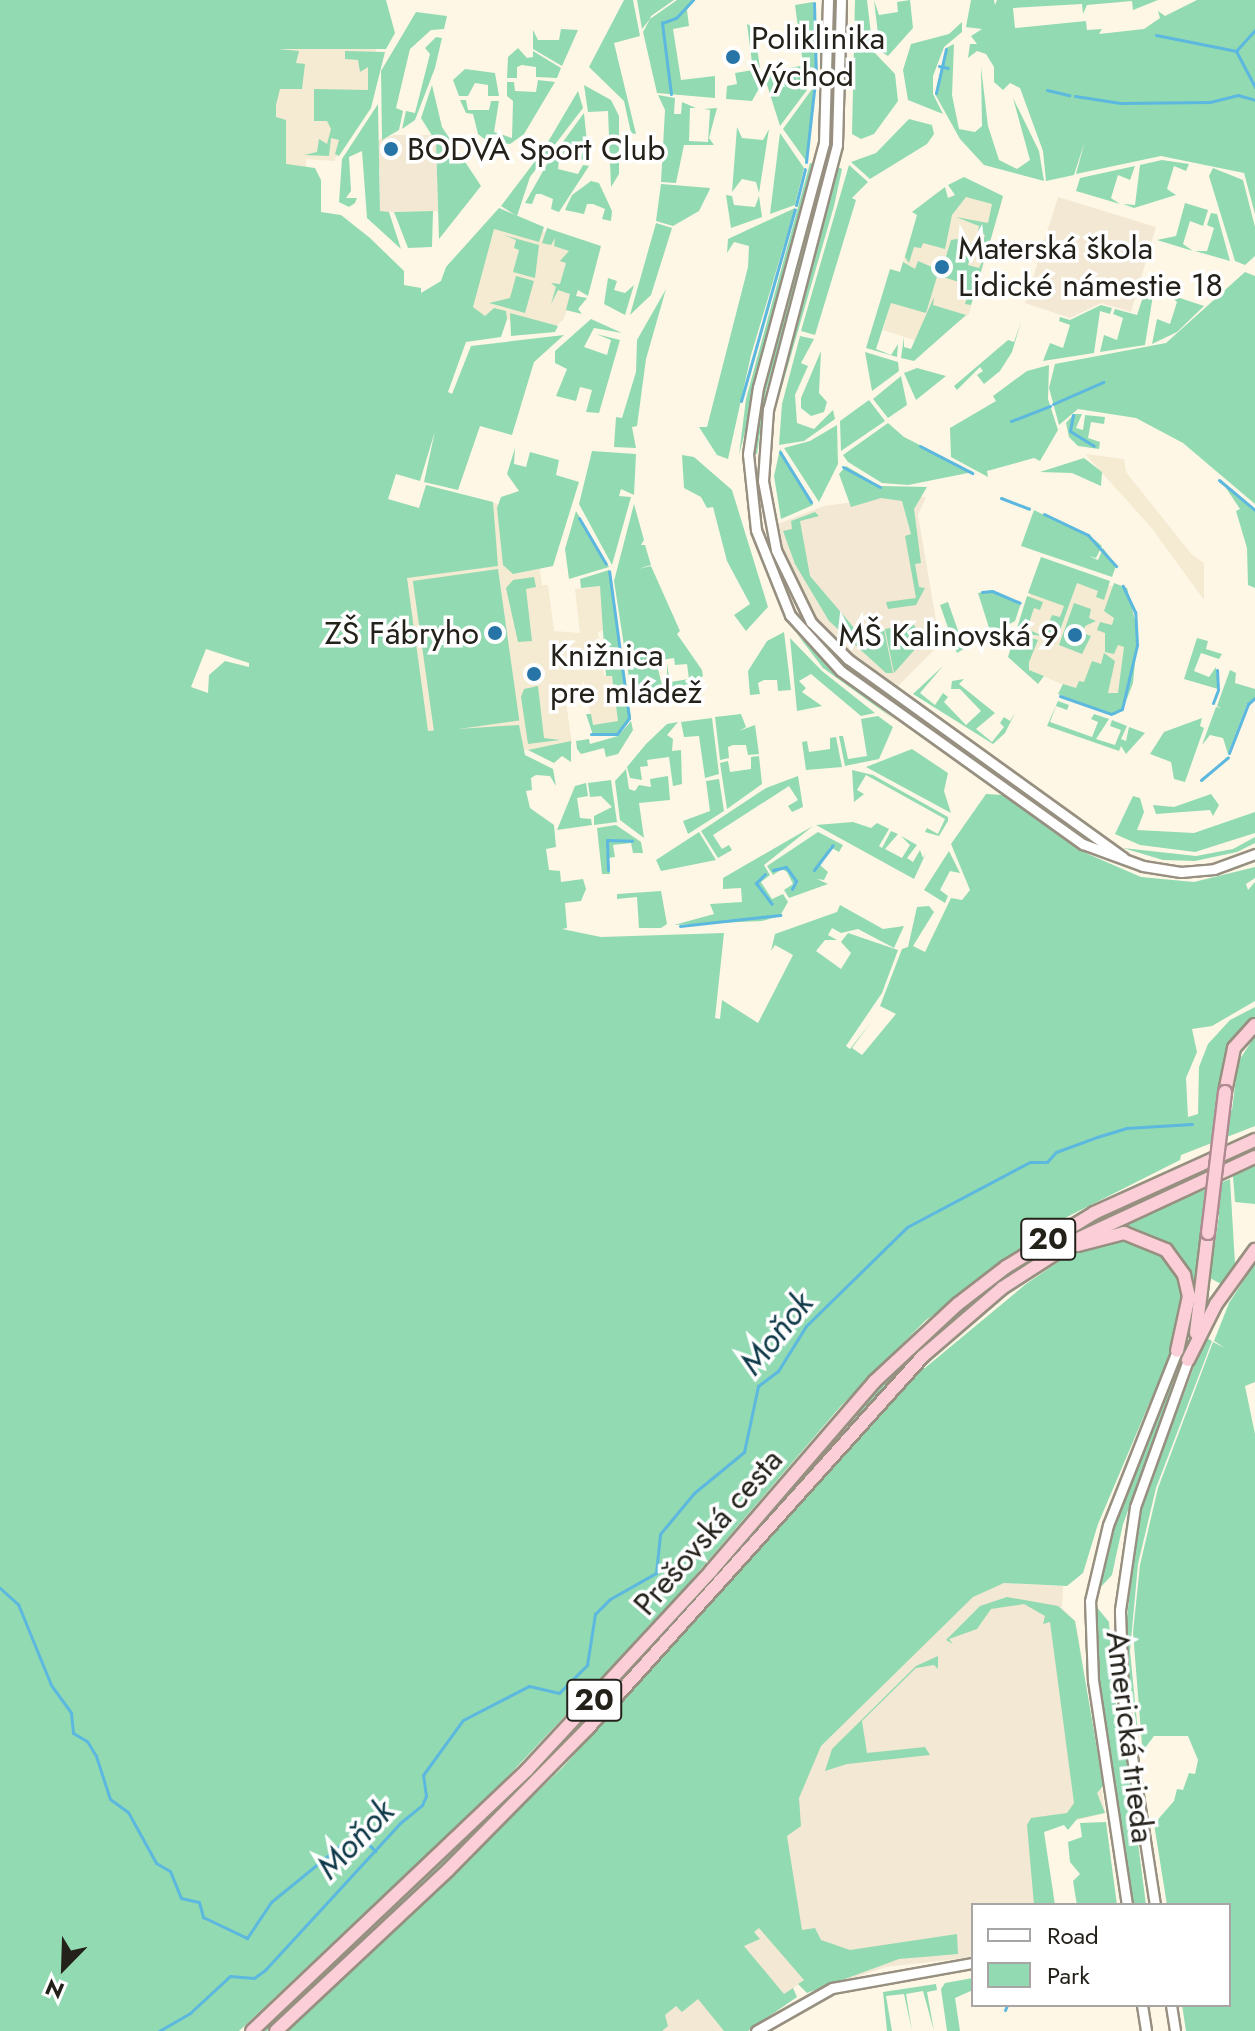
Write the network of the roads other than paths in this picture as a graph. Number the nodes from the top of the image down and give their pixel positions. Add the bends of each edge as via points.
1 (828, 0) edge
2 (841, 0) edge
3 (1036, 811) junction
4 (1090, 833) junction
5 (1098, 851) junction
6 (1255, 854) edge
7 (1129, 862) junction
8 (1255, 1025) edge
9 (1255, 1140) edge
10 (1255, 1157) edge
11 (1255, 1250) edge
12 (1052, 1254) junction
13 (1201, 1288) junction
14 (1177, 1351) junction
15 (1188, 1360) junction
16 (1127, 1903) edge
17 (1155, 1903) edge
18 (971, 1963) edge
19 (1142, 2007) edge
20 (1171, 2007) edge
21 (252, 2031) edge
22 (276, 2031) edge
23 (756, 2031) edge
24 (1146, 2031) edge
25 (1175, 2031) edge

1 - 3 street via 824,143 750,433 748,483 756,530 790,615 818,651
2 - 4 street via 837,145 768,409 763,481 776,550 801,607 826,640 909,706
3 - 4 street via 1079,834
3 - 5 street
4 - 5 street
4 - 7 street
5 - 7 street
6 - 7 street via 1193,871
8 - 13 highway, bridge via 1234,1048
9 - 21 highway, Prešovská cesta / 20 via 1094,1213 1006,1267 958,1304 874,1382 701,1583 527,1770
10 - 12 highway, Prešovská cesta / 20 via 1163,1195
11 - 15 highway via 1216,1304
12 - 14 highway via 1111,1234 1158,1243 1179,1267 1189,1296
12 - 22 highway, Prešovská cesta / 20 via 968,1316 887,1391 587,1729 448,1870
13 - 14 highway
13 - 15 highway
14 - 16 street, Americká trieda via 1108,1525 1090,1601 1093,1681
15 - 17 street, Americká trieda via 1135,1507 1120,1610 1123,1698
18 - 23 street via 832,1988
19 - 24 street
20 - 25 street

